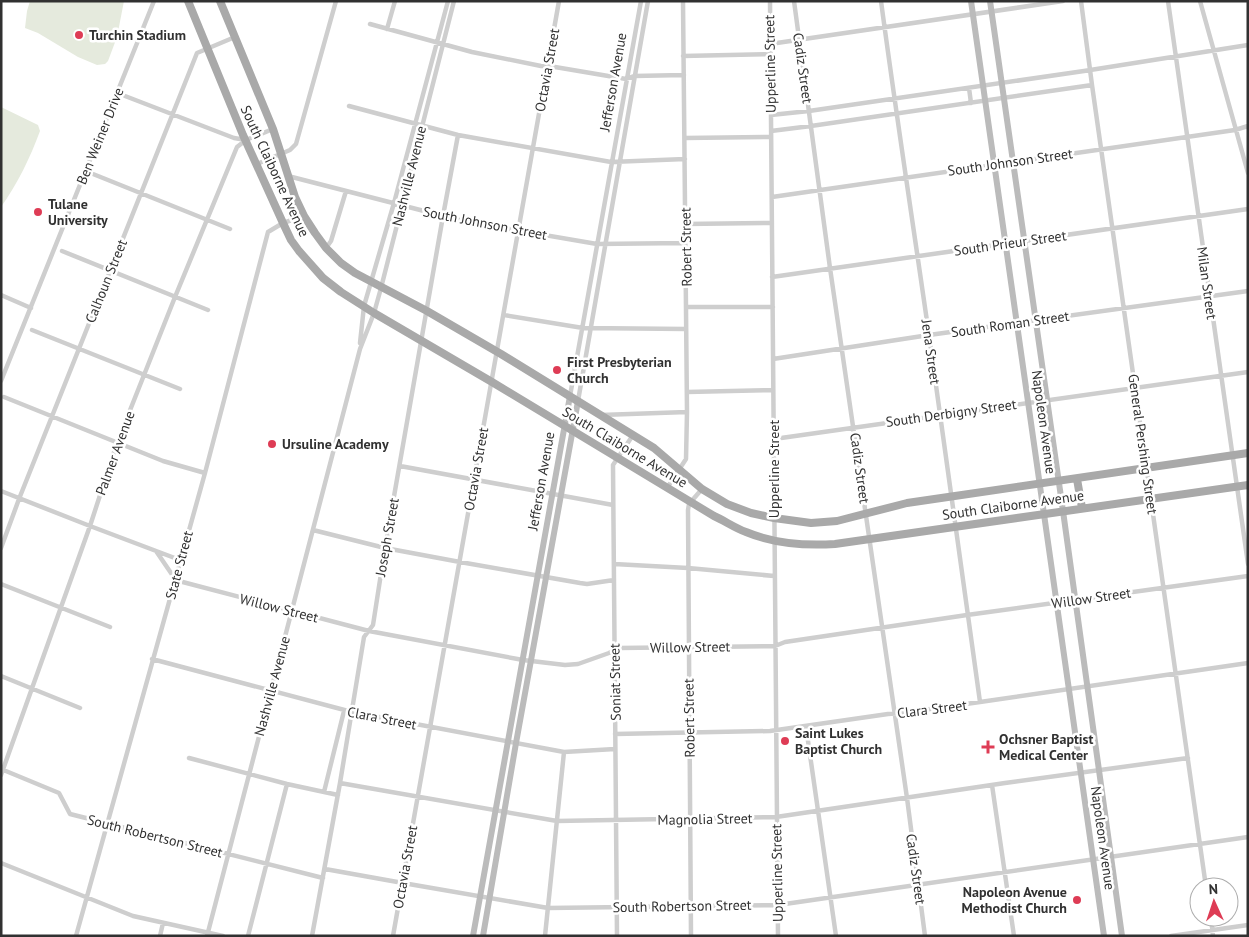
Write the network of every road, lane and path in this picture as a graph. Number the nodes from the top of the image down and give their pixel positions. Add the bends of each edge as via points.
1 (154, 1) edge
2 (220, 1) edge
3 (336, 1) edge
4 (395, 1) edge
5 (448, 1) edge
6 (454, 1) edge
7 (559, 1) edge
8 (641, 1) edge
9 (648, 1) edge
10 (683, 1) edge
11 (770, 1) edge
12 (794, 1) edge
13 (881, 1) edge
14 (971, 1) edge
15 (990, 1) edge
16 (1063, 1) edge
17 (1081, 1) edge
18 (1168, 1) edge
19 (1200, 1) edge
20 (190, 2) edge
21 (991, 11) junction
22 (973, 14) junction
23 (370, 24) dead end
24 (884, 27) junction
25 (387, 29) junction
26 (235, 36) junction
27 (798, 40) junction
28 (441, 43) junction
29 (770, 44) junction
30 (1248, 45) edge
31 (208, 48) junction
32 (1213, 51) junction
33 (770, 54) junction
34 (684, 56) junction
35 (1176, 57) junction
36 (547, 66) junction
37 (1090, 70) junction
38 (684, 75) junction
39 (634, 76) junction
40 (626, 79) junction
41 (1002, 83) junction
42 (1092, 85) junction
43 (983, 86) junction
44 (968, 88) junction
45 (124, 96) dead end
46 (894, 98) junction
47 (1004, 98) junction
48 (985, 101) junction
49 (970, 103) junction
50 (349, 106) dead end
51 (809, 111) junction
52 (896, 113) junction
53 (172, 114) junction
54 (771, 115) junction
55 (416, 123) junction
56 (422, 125) junction
57 (810, 126) junction
58 (1248, 126) edge
59 (273, 129) junction
60 (1236, 130) junction
61 (771, 131) junction
62 (458, 135) junction
63 (1187, 136) junction
64 (685, 138) junction
65 (771, 138) junction
66 (246, 140) junction
67 (534, 148) junction
68 (1101, 149) junction
69 (282, 153) junction
70 (685, 159) junction
71 (620, 161) junction
72 (611, 162) junction
73 (1013, 162) junction
74 (257, 164) junction
75 (994, 164) junction
76 (1248, 173) edge
77 (93, 174) dead end
78 (288, 176) junction
79 (905, 177) junction
80 (820, 190) junction
81 (346, 191) junction
82 (141, 192) junction
83 (772, 196) junction
84 (394, 203) junction
85 (402, 205) junction
86 (1248, 209) edge
87 (304, 216) junction
88 (443, 216) junction
89 (1198, 216) junction
90 (207, 220) junction
91 (283, 223) junction
92 (772, 223) junction
93 (685, 224) junction
94 (1113, 228) junction
95 (230, 229) dead end
96 (518, 231) junction
97 (1024, 241) junction
98 (686, 243) junction
99 (596, 244) junction
100 (605, 244) junction
101 (1006, 244) junction
102 (326, 248) junction
103 (62, 252) dead end
104 (917, 256) junction
105 (830, 268) junction
106 (110, 270) junction
107 (772, 277) junction
108 (371, 282) junction
109 (381, 288) junction
110 (1248, 291) edge
111 (1, 296) edge
112 (1209, 296) junction
113 (175, 297) junction
114 (364, 306) junction
115 (686, 307) junction
116 (773, 307) junction
117 (31, 308) junction
118 (1124, 308) junction
119 (208, 310) dead end
120 (427, 312) junction
121 (374, 313) junction
122 (504, 315) junction
123 (1035, 320) junction
124 (1017, 323) junction
125 (583, 328) junction
126 (590, 328) junction
127 (32, 330) dead end
128 (686, 330) junction
129 (929, 335) junction
130 (422, 341) junction
131 (842, 348) junction
132 (79, 349) junction
133 (360, 350) junction
134 (497, 352) junction
135 (773, 359) junction
136 (1248, 372) edge
137 (145, 374) junction
138 (1221, 375) junction
139 (1, 381) edge
140 (492, 382) junction
141 (180, 388) dead end
142 (1135, 388) junction
143 (773, 390) junction
144 (687, 392) junction
145 (570, 396) junction
146 (4, 397) dead end
147 (1046, 400) junction
148 (578, 401) junction
149 (1028, 402) junction
150 (687, 412) junction
151 (601, 415) junction
152 (940, 415) junction
153 (52, 417) junction
154 (564, 424) junction
155 (854, 428) junction
156 (573, 430) junction
157 (633, 435) junction
158 (774, 439) junction
159 (117, 443) junction
160 (1248, 453) edge
161 (1232, 455) junction
162 (618, 458) junction
163 (400, 466) junction
164 (1147, 467) junction
165 (679, 469) junction
166 (205, 473) junction
167 (1077, 479) junction
168 (474, 480) junction
169 (1059, 481) junction
170 (1040, 484) junction
171 (1248, 485) edge
172 (1237, 487) junction
173 (667, 488) junction
174 (702, 489) junction
175 (1, 491) edge
176 (552, 494) junction
177 (561, 495) junction
178 (951, 497) junction
179 (19, 499) junction
180 (1151, 499) junction
181 (692, 502) junction
182 (613, 505) junction
183 (1082, 508) junction
184 (1063, 511) junction
185 (866, 513) junction
186 (1044, 514) junction
187 (774, 518) junction
188 (90, 526) junction
189 (955, 526) junction
190 (313, 530) junction
191 (870, 539) junction
192 (774, 541) junction
193 (1, 548) edge
194 (385, 548) junction
195 (156, 551) junction
196 (180, 560) junction
197 (460, 562) junction
198 (614, 564) junction
199 (1248, 564) edge
200 (688, 568) junction
201 (537, 576) junction
202 (774, 576) junction
203 (1248, 576) edge
204 (546, 578) junction
205 (174, 580) junction
206 (614, 580) junction
207 (1, 584) edge
208 (1164, 587) junction
209 (1075, 600) junction
210 (1057, 603) junction
211 (61, 608) junction
212 (292, 611) junction
213 (967, 615) junction
214 (110, 627) dead end
215 (882, 628) junction
216 (369, 630) junction
217 (445, 646) junction
218 (775, 646) junction
219 (688, 647) junction
220 (614, 650) junction
221 (152, 659) junction
222 (523, 660) junction
223 (531, 661) junction
224 (1248, 663) edge
225 (1176, 673) junction
226 (1, 676) edge
227 (1087, 686) junction
228 (32, 689) junction
229 (1069, 689) junction
230 (270, 691) junction
231 (980, 702) junction
232 (80, 708) dead end
233 (344, 711) junction
234 (352, 712) junction
235 (894, 714) junction
236 (431, 727) junction
237 (806, 727) junction
238 (776, 730) junction
239 (689, 733) junction
240 (615, 734) junction
241 (508, 742) junction
242 (516, 743) junction
243 (615, 749) junction
244 (564, 752) junction
245 (189, 758) dead end
246 (1188, 758) junction
247 (1099, 770) junction
248 (2, 771) edge
249 (1081, 772) junction
250 (249, 774) junction
251 (340, 783) junction
252 (287, 784) junction
253 (992, 784) junction
254 (324, 792) junction
255 (338, 795) junction
256 (418, 797) junction
257 (907, 798) junction
258 (496, 811) junction
259 (818, 811) junction
260 (505, 812) junction
261 (776, 817) junction
262 (691, 819) junction
263 (616, 820) junction
264 (557, 821) junction
265 (107, 824) junction
266 (1248, 838) edge
267 (1200, 844) junction
268 (228, 855) junction
269 (1111, 857) junction
270 (1093, 860) junction
271 (1, 863) edge
272 (267, 865) junction
273 (325, 868) junction
274 (1004, 872) junction
275 (1205, 877) edge
276 (323, 878) junction
277 (403, 883) junction
278 (918, 885) junction
279 (480, 896) junction
280 (86, 897) junction
281 (830, 897) junction
282 (489, 898) junction
283 (778, 905) junction
284 (691, 906) junction
285 (617, 907) junction
286 (548, 908) junction
287 (163, 923) junction
288 (1248, 925) edge
289 (1212, 927) edge
290 (1212, 930) junction
291 (207, 934) edge
292 (76, 936) edge
293 (160, 936) edge
294 (223, 936) edge
295 (248, 936) edge
296 (312, 936) edge
297 (393, 936) edge
298 (473, 936) edge
299 (483, 936) edge
300 (545, 936) edge
301 (617, 936) edge
302 (691, 936) edge
303 (778, 936) edge
304 (836, 936) edge
305 (925, 936) edge
306 (1014, 936) edge
307 (1104, 936) edge
308 (1122, 936) edge
309 (1171, 936) edge
310 (1213, 936) edge

1 - 117 street, Ben Weiner Drive
2 - 26 main road, South Claiborne Avenue
3 - 69 street via 296,144
4 - 25 street
5 - 28 street, Nashville Avenue
6 - 28 street, Nashville Avenue
7 - 36 street, Octavia Street
8 - 40 street, Jefferson Avenue
9 - 39 street, Jefferson Avenue
10 - 34 street, Robert Street
11 - 29 street, Upperline Street
12 - 27 street, Cadiz Street
13 - 24 street, Jena Street
14 - 22 main road, Napoleon Avenue
15 - 21 main road, Napoleon Avenue
16 - 21 street
17 - 37 street, General Pershing Street
18 - 35 street, Milan Street
19 - 32 street
20 - 31 main road, South Claiborne Avenue
21 - 22 street
21 - 41 main road, Napoleon Avenue
22 - 24 street
22 - 43 main road, Napoleon Avenue
23 - 25 street
24 - 27 street
24 - 46 street, Jena Street
25 - 28 street
26 - 31 street, Calhoun Street
26 - 59 main road, South Claiborne Avenue
27 - 29 street
27 - 51 street, Cadiz Street
28 - 36 street
28 - 55 street, Nashville Avenue
28 - 56 street, Nashville Avenue
29 - 33 street, Upperline Street
30 - 32 street
31 - 53 street, Calhoun Street via 197,53
31 - 66 main road, South Claiborne Avenue
32 - 35 street
32 - 60 street
33 - 34 street
33 - 54 street, Upperline Street
34 - 38 street, Robert Street
35 - 37 street
35 - 63 street, Milan Street
36 - 40 street
36 - 67 street, Octavia Street
37 - 41 street
37 - 42 street, General Pershing Street
38 - 39 street
38 - 64 street, Robert Street
39 - 40 street
39 - 71 street, Jefferson Avenue
40 - 72 street, Jefferson Avenue
41 - 43 street
41 - 47 main road, Napoleon Avenue
42 - 47 street
42 - 68 street, General Pershing Street
43 - 44 street
43 - 48 main road, Napoleon Avenue
44 - 46 street
44 - 49 street
45 - 53 street
46 - 51 street
46 - 52 street, Jena Street
47 - 48 street
47 - 73 main road, Napoleon Avenue
48 - 49 street
48 - 75 main road, Napoleon Avenue
49 - 52 street
50 - 55 street
51 - 54 street
51 - 57 street, Cadiz Street
52 - 57 street
52 - 79 street, Jena Street
53 - 66 street
53 - 82 street, Calhoun Street
54 - 61 street, Upperline Street
55 - 56 street
55 - 84 street, Nashville Avenue
56 - 62 street
56 - 85 street, Nashville Avenue
57 - 61 street
57 - 80 street, Cadiz Street
58 - 60 street, South Johnson Street
59 - 66 street
59 - 69 main road, South Claiborne Avenue
60 - 63 street, South Johnson Street
60 - 76 street
61 - 65 street, Upperline Street
62 - 67 street
62 - 88 street, Joseph Street
63 - 68 street, South Johnson Street
63 - 89 street, Milan Street
64 - 65 street
64 - 70 street, Robert Street
65 - 83 street, Upperline Street
66 - 74 main road, South Claiborne Avenue
66 - 90 street, Palmer Avenue via 238,146
67 - 72 street
67 - 96 street, Octavia Street
68 - 73 street, South Johnson Street
68 - 94 street, General Pershing Street
69 - 74 street
69 - 78 main road, South Claiborne Avenue
70 - 71 street
70 - 93 street, Robert Street
71 - 72 street
71 - 100 street, Jefferson Avenue
72 - 99 street, Jefferson Avenue
73 - 75 street, South Johnson Street
73 - 97 main road, Napoleon Avenue
74 - 91 main road, South Claiborne Avenue
75 - 79 street, South Johnson Street
75 - 101 main road, Napoleon Avenue
77 - 82 street
78 - 81 street, South Johnson Street
78 - 87 main road, South Claiborne Avenue
79 - 80 street, South Johnson Street
79 - 104 street, Jena Street
80 - 83 street, South Johnson Street
80 - 105 street, Cadiz Street
81 - 84 street, South Johnson Street
81 - 102 street
82 - 90 street
82 - 106 street, Calhoun Street
83 - 92 street, Upperline Street
84 - 85 street, South Johnson Street
84 - 108 street, Nashville Avenue
85 - 88 street, South Johnson Street
85 - 109 street, Nashville Avenue
86 - 89 street, South Prieur Street
87 - 91 street, State Street
87 - 102 main road, South Claiborne Avenue
88 - 96 street, South Johnson Street
88 - 120 street, Joseph Street
89 - 94 street, South Prieur Street
89 - 112 street, Milan Street
90 - 95 street
90 - 113 street, Palmer Avenue
91 - 114 main road, South Claiborne Avenue via 309,264 340,292
91 - 166 street, State Street via 268,232
92 - 93 street
92 - 107 street, Upperline Street
93 - 98 street, Robert Street
94 - 97 street, South Prieur Street
94 - 118 street, General Pershing Street
96 - 99 street, South Johnson Street
96 - 122 street, Octavia Street
97 - 101 street, South Prieur Street
97 - 123 main road, Napoleon Avenue
98 - 100 street, South Johnson Street
98 - 115 street, Robert Street
99 - 100 street, South Johnson Street
99 - 125 street, Jefferson Avenue
100 - 126 street, Jefferson Avenue
101 - 104 street, South Prieur Street
101 - 124 main road, Napoleon Avenue
102 - 108 main road, South Claiborne Avenue via 341,263
103 - 106 street
104 - 105 street, South Prieur Street
104 - 129 street, Jena Street
105 - 107 street, South Prieur Street
105 - 131 street, Cadiz Street
106 - 113 street
106 - 132 street, Calhoun Street
107 - 116 street, Upperline Street
108 - 109 main road, South Claiborne Avenue
108 - 114 street, Nashville Avenue
109 - 120 main road, South Claiborne Avenue
109 - 121 street, Nashville Avenue
110 - 112 street, South Roman Street
111 - 117 street
112 - 118 street, South Roman Street
112 - 138 street, Milan Street
113 - 119 street
113 - 137 street, Palmer Avenue
114 - 121 main road, South Claiborne Avenue
114 - 133 street, Nashville Avenue
115 - 116 street
115 - 128 street, Robert Street
116 - 135 street, Upperline Street
117 - 139 street, Ben Weiner Drive
118 - 123 street, South Roman Street
118 - 142 street, General Pershing Street
120 - 130 street, Joseph Street
120 - 134 main road, South Claiborne Avenue
121 - 130 main road, South Claiborne Avenue
121 - 133 street, Nashville Avenue
122 - 125 street
122 - 134 street, Octavia Street
123 - 124 street, South Roman Street
123 - 147 main road, Napoleon Avenue
124 - 129 street, South Roman Street
124 - 149 main road, Napoleon Avenue
125 - 126 street
125 - 145 street, Jefferson Avenue
126 - 128 street
126 - 148 street, Jefferson Avenue
127 - 132 street
128 - 144 street, Robert Street
129 - 131 street, South Roman Street
129 - 152 street, Jena Street
130 - 140 main road, South Claiborne Avenue
130 - 163 street, Joseph Street
131 - 135 street, South Roman Street
131 - 155 street, Cadiz Street
132 - 137 street
132 - 153 street, Calhoun Street
133 - 190 street, Nashville Avenue
134 - 140 street, Octavia Street
134 - 145 main road, South Claiborne Avenue
135 - 143 street, Upperline Street
136 - 138 street, South Derbigny Street
137 - 141 street
137 - 159 street, Palmer Avenue
138 - 142 street, South Derbigny Street
138 - 161 street, Milan Street
140 - 154 main road, South Claiborne Avenue
140 - 168 street, Octavia Street
142 - 147 street, South Derbigny Street
142 - 164 street, General Pershing Street
143 - 144 street
143 - 158 street, Upperline Street
144 - 150 street, Robert Street
145 - 148 main road, South Claiborne Avenue
145 - 154 main road, Jefferson Avenue
146 - 153 street
147 - 149 street, South Derbigny Street
147 - 169 main road, Napoleon Avenue
148 - 151 main road, South Claiborne Avenue
148 - 156 main road, Jefferson Avenue
149 - 152 street, South Derbigny Street
149 - 170 main road, Napoleon Avenue
150 - 151 street
150 - 165 street, Robert Street via 686,459
151 - 157 main road, South Claiborne Avenue
152 - 155 street, South Derbigny Street
152 - 178 street, Jena Street
153 - 159 street
153 - 179 street, Calhoun Street
154 - 156 main road, South Claiborne Avenue
154 - 176 main road, Jefferson Avenue
155 - 158 street, South Derbigny Street
155 - 185 street, Cadiz Street
156 - 162 main road, South Claiborne Avenue
156 - 177 main road, Jefferson Avenue
157 - 162 street, Soniat Street
157 - 165 main road, South Claiborne Avenue
158 - 187 street, Upperline Street
159 - 166 street
159 - 188 street, Palmer Avenue
160 - 161 main road, South Claiborne Avenue
161 - 164 main road, South Claiborne Avenue
161 - 172 street, Milan Street
162 - 173 main road, South Claiborne Avenue
162 - 182 street, Soniat Street via 613,465
163 - 168 street
163 - 194 street, Joseph Street
164 - 167 main road, South Claiborne Avenue
164 - 180 street, General Pershing Street
165 - 173 street, Robert Street
165 - 174 main road, South Claiborne Avenue
166 - 196 street, State Street
167 - 169 main road, South Claiborne Avenue
167 - 183 main road
168 - 176 street
168 - 197 street, Octavia Street
169 - 170 main road, South Claiborne Avenue
169 - 184 main road, Napoleon Avenue
170 - 178 main road, South Claiborne Avenue
170 - 186 main road, Napoleon Avenue
171 - 172 main road, South Claiborne Avenue
172 - 180 main road, South Claiborne Avenue
172 - 199 street, Milan Street
173 - 181 main road, South Claiborne Avenue
174 - 181 street
174 - 187 main road, South Claiborne Avenue via 727,504
175 - 179 street
176 - 177 street
176 - 201 main road, Jefferson Avenue
177 - 182 street
177 - 204 main road, Jefferson Avenue
178 - 185 main road, South Claiborne Avenue
178 - 189 street, Jena Street
179 - 188 street
179 - 193 street, Calhoun Street
180 - 183 main road, South Claiborne Avenue
180 - 208 street, General Pershing Street
181 - 192 main road, South Claiborne Avenue via 744,531
181 - 200 street, Robert Street via 688,510
182 - 198 street, Soniat Street
183 - 184 main road, South Claiborne Avenue
184 - 186 main road, South Claiborne Avenue
184 - 209 main road, Napoleon Avenue
185 - 187 main road, South Claiborne Avenue via 811,522
185 - 191 street, Cadiz Street
186 - 189 main road, South Claiborne Avenue
186 - 210 main road, Napoleon Avenue
187 - 192 street, Upperline Street
188 - 195 street
188 - 211 street, Palmer Avenue
189 - 191 main road, South Claiborne Avenue
189 - 213 street, Jena Street
190 - 194 street
190 - 212 street, Nashville Avenue
191 - 192 main road, South Claiborne Avenue via 816,545
191 - 215 street, Cadiz Street
192 - 202 street, Upperline Street
194 - 197 street
194 - 216 street, Joseph Street via 373,625
195 - 196 street
195 - 205 street
196 - 205 street, State Street
197 - 201 street
197 - 217 street, Octavia Street
198 - 200 street
198 - 206 street, Soniat Street
200 - 202 street
200 - 219 street, Robert Street
201 - 204 street
201 - 222 main road, Jefferson Avenue
202 - 218 street, Upperline Street
203 - 208 street, Willow Street
204 - 206 street via 588,584
204 - 223 main road, Jefferson Avenue
205 - 212 street, Willow Street
205 - 221 street, State Street
206 - 220 street, Soniat Street
207 - 211 street
208 - 209 street, Willow Street
208 - 225 street, General Pershing Street
209 - 210 street, Willow Street
209 - 227 main road, Napoleon Avenue
210 - 213 street, Willow Street
210 - 229 main road, Napoleon Avenue
211 - 214 street
211 - 228 street, Palmer Avenue
212 - 216 street, Willow Street
212 - 230 street, Nashville Avenue
213 - 215 street, Willow Street
213 - 231 street, Jena Street
215 - 218 street, Willow Street
215 - 235 street, Cadiz Street
216 - 217 street, Willow Street
216 - 234 street, Joseph Street via 364,637
217 - 222 street, Willow Street
217 - 236 street, Octavia Street
218 - 219 street, Willow Street
218 - 238 street, Upperline Street
219 - 220 street, Willow Street
219 - 239 street, Robert Street
220 - 223 street, Willow Street via 578,664
220 - 240 street, Soniat Street
221 - 230 street, Clara Street
221 - 265 street, State Street
222 - 223 street, Willow Street
222 - 241 main road, Jefferson Avenue
223 - 242 main road, Jefferson Avenue
224 - 225 street, Clara Street
225 - 227 street, Clara Street
225 - 246 street, General Pershing Street
226 - 228 street
227 - 229 street, Clara Street
227 - 247 main road, Napoleon Avenue
228 - 232 street
228 - 248 street, Palmer Avenue
229 - 231 street, Clara Street
229 - 249 main road, Napoleon Avenue
230 - 233 street, Clara Street
230 - 250 street, Nashville Avenue
231 - 235 street, Clara Street
233 - 234 street, Clara Street
233 - 254 street
234 - 236 street, Clara Street
234 - 251 street, Joseph Street
235 - 237 street, Clara Street
235 - 257 street, Cadiz Street
236 - 241 street, Clara Street
236 - 256 street, Octavia Street
237 - 238 street, Clara Street
237 - 259 street
238 - 239 street, Clara Street
238 - 261 street, Upperline Street
239 - 240 street, Clara Street
239 - 262 street, Robert Street
240 - 243 street, Soniat Street
241 - 242 street, Clara Street
241 - 258 main road, Jefferson Avenue
242 - 244 street, Clara Street
242 - 260 main road, Jefferson Avenue
243 - 244 street, Clara Street
243 - 263 street, Soniat Street
244 - 264 street
245 - 250 street
246 - 247 street, Magnolia Street
246 - 267 street, General Pershing Street
247 - 249 street, Magnolia Street
247 - 269 main road, Napoleon Avenue
248 - 265 street, South Robertson Street via 59,793 70,814
249 - 253 street, Magnolia Street
249 - 270 main road, Napoleon Avenue
250 - 252 street
250 - 268 street, Nashville Avenue
251 - 255 street, Joseph Street
251 - 256 street, Magnolia Street
252 - 254 street
252 - 272 street
253 - 257 street, Magnolia Street
253 - 274 street
254 - 255 street
255 - 273 street, Joseph Street
256 - 258 street, Magnolia Street
256 - 277 street, Octavia Street
257 - 259 street, Magnolia Street
257 - 278 street, Cadiz Street
258 - 260 street, Magnolia Street
258 - 279 main road, Jefferson Avenue
259 - 261 street, Magnolia Street
259 - 281 street
260 - 264 street, Magnolia Street
260 - 282 main road, Jefferson Avenue
261 - 262 street, Magnolia Street
261 - 283 street, Upperline Street
262 - 263 street, Magnolia Street
262 - 284 street, Robert Street
263 - 264 street, Magnolia Street
263 - 285 street, Soniat Street
264 - 286 street
265 - 268 street, South Robertson Street
265 - 280 street, State Street
266 - 267 street, South Robertson Street
267 - 269 street, South Robertson Street
267 - 275 street, General Pershing Street
268 - 272 street, South Robertson Street
268 - 291 street, Nashville Avenue
269 - 270 street, South Robertson Street
269 - 308 main road, Napoleon Avenue
270 - 274 street, South Robertson Street
270 - 307 main road, Napoleon Avenue
271 - 280 street
272 - 276 street, South Robertson Street
272 - 295 street
273 - 276 street, Joseph Street
273 - 277 street, South Robertson Street
274 - 278 street, South Robertson Street
274 - 306 street
276 - 296 street, Joseph Street
277 - 279 street, South Robertson Street
277 - 297 street, Octavia Street
278 - 281 street, South Robertson Street
278 - 305 street, Cadiz Street
279 - 282 street, South Robertson Street
279 - 298 main road, Jefferson Avenue
280 - 287 street via 133,916
280 - 292 street, State Street
281 - 283 street, South Robertson Street
281 - 304 street
282 - 286 street, South Robertson Street
282 - 299 main road, Jefferson Avenue
283 - 284 street, South Robertson Street
283 - 303 street, Upperline Street
284 - 285 street, South Robertson Street
284 - 302 street, Robert Street
285 - 286 street, South Robertson Street
285 - 301 street, Soniat Street
286 - 300 street
287 - 291 street
287 - 293 street
288 - 290 street
289 - 290 street
290 - 309 street
290 - 310 street
291 - 294 street

